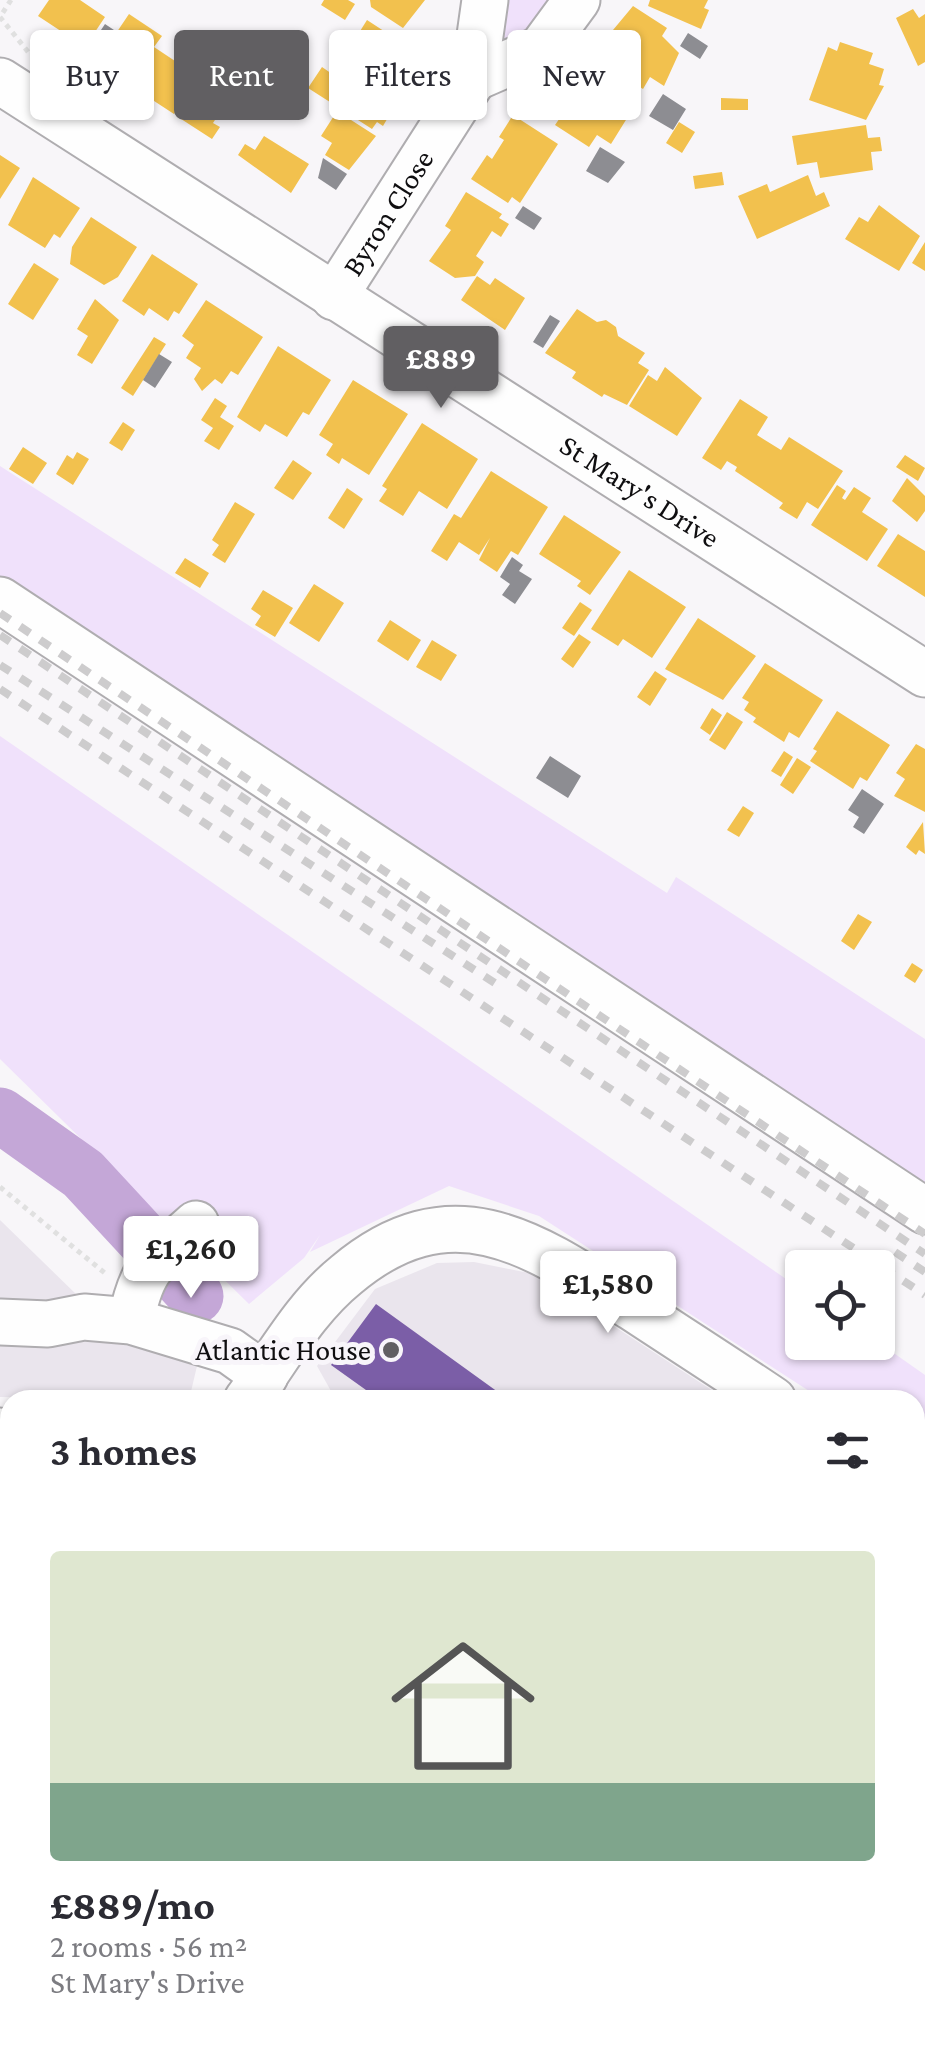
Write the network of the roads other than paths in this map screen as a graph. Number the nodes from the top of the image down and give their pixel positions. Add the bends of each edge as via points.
1 (486, 0) edge
2 (577, 0) edge
3 (481, 30) edge
4 (17, 70) edge
5 (487, 72) edge
6 (447, 120) edge
7 (334, 297) junction
8 (0, 600) edge
9 (925, 674) edge
10 (925, 1211) edge
11 (196, 1224) dead end
12 (131, 1321) junction
13 (0, 1322) edge
14 (256, 1388) edge
15 (759, 1390) edge

1 - 3 street, Byron Close
2 - 5 street via 541,49
4 - 7 street, St Mary's Drive
6 - 7 street, Byron Close
7 - 9 street, St Mary's Drive
8 - 10 street
11 - 12 street via 150,1264 138,1283
12 - 13 street
12 - 14 street via 230,1351
14 - 15 street via 312,1307 347,1273 416,1234 458,1228 537,1247

